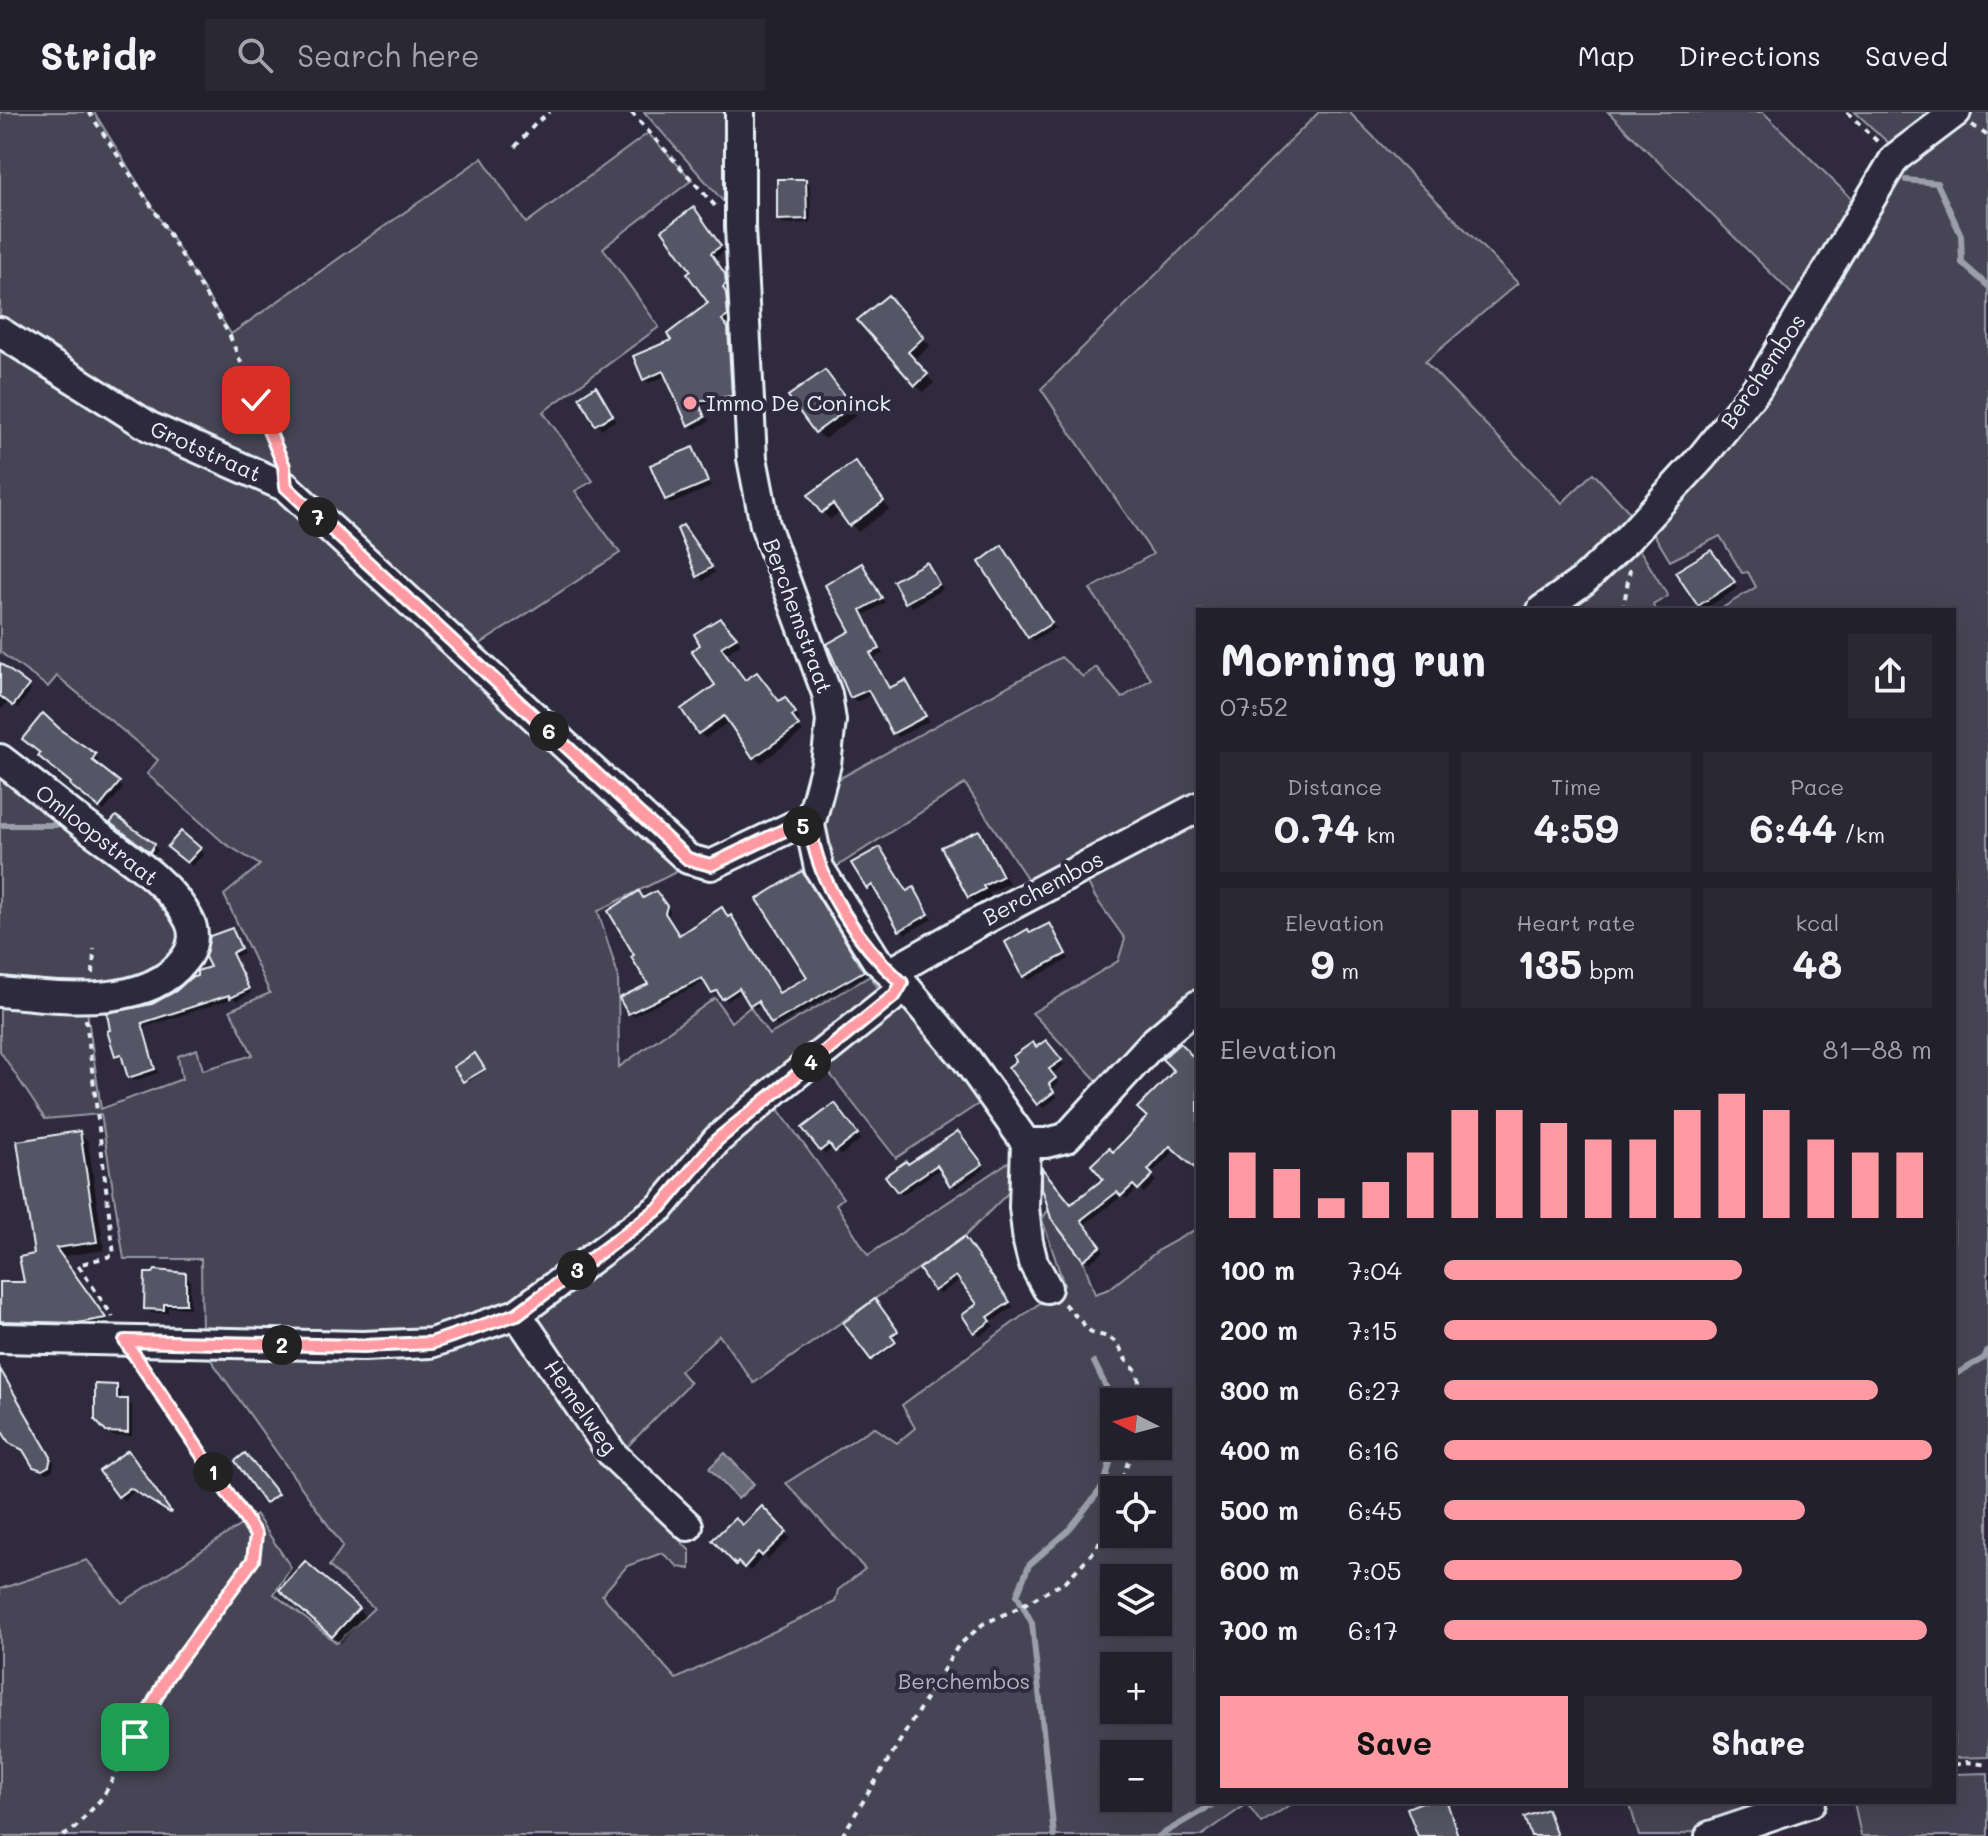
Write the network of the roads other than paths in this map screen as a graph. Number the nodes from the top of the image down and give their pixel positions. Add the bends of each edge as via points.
1 (740, 112) edge
2 (1956, 112) edge
3 (0, 332) edge
4 (1545, 608) edge
5 (0, 759) edge
6 (1196, 808) edge
7 (810, 825) junction
8 (896, 978) junction
9 (0, 992) edge
10 (1196, 1007) edge
11 (1026, 1143) junction
12 (1047, 1288) road end
13 (517, 1314) junction
14 (0, 1338) edge
15 (688, 1526) dead end
16 (1805, 1804) edge
17 (1710, 1836) edge

1 - 7 street, Berchemstraat via 752,458 759,501 827,694 831,721
2 - 4 street, Berchembos via 1895,158 1748,400 1702,457 1627,539
3 - 7 street, Grotstraat via 150,427 286,487 688,859 711,865 791,827
5 - 9 street, Omloopstraat via 160,884 190,921 191,952 179,968 149,987 99,998
6 - 8 street, Berchembos via 976,924
7 - 8 street, Berchemstraat via 819,868 866,946
8 - 11 street, Berchemstraat via 967,1060
8 - 13 street, Berchembos via 895,995 717,1140 661,1207
10 - 11 street via 1153,1043 1066,1138
11 - 12 street via 1028,1242
13 - 14 street, Berchembos via 431,1343
13 - 15 street, Hemelweg via 613,1455
16 - 17 street

